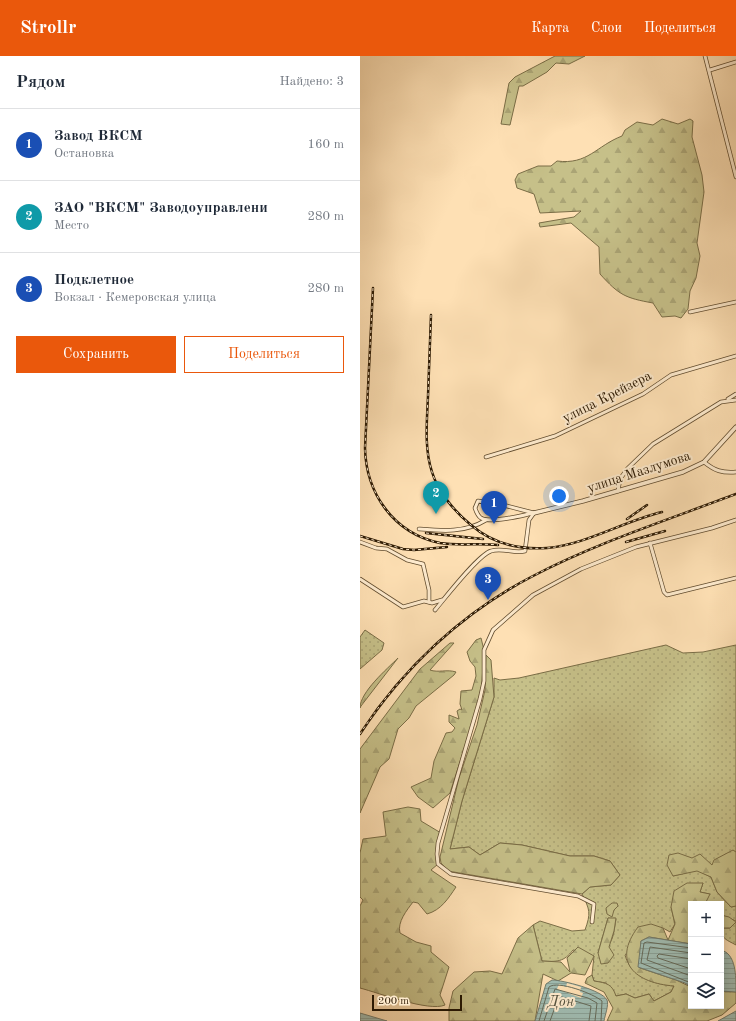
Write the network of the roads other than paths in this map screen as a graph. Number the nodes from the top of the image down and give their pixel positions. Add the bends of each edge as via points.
1 (705, 56) edge
2 (736, 62) edge
3 (710, 70) junction
4 (736, 177) edge
5 (736, 302) edge
6 (690, 312) dead end
7 (736, 356) edge
8 (736, 394) edge
9 (726, 400) junction
10 (736, 400) edge
11 (736, 427) edge
12 (486, 458) dead end
13 (704, 462) junction
14 (736, 472) edge
15 (618, 491) junction
16 (534, 513) junction
17 (486, 520) junction
18 (736, 520) edge
19 (419, 529) dead end
20 (360, 542) edge
21 (650, 543) junction
22 (736, 578) edge
23 (360, 579) edge
24 (444, 600) junction
25 (429, 602) junction
26 (435, 610) dead end
27 (592, 922) dead end

1 - 3 street
2 - 3 street
3 - 4 street
5 - 6 street
7 - 12 street, улица Крейзера via 671,375 643,394 555,436
8 - 9 street
9 - 10 street
9 - 15 street via 653,444 620,479
11 - 13 street, улица Мазлумова
13 - 14 street via 713,470 723,473
13 - 15 street, улица Мазлумова via 683,472
15 - 16 street, улица Мазлумова
16 - 17 street
16 - 17 street via 478,501 474,508 481,518
16 - 24 street via 529,520 525,551 490,551
17 - 19 street via 465,529
18 - 21 street
20 - 25 street via 387,549 407,560 423,564
21 - 22 street via 667,595
21 - 27 street via 581,569 533,595 493,630 484,650 484,681 438,843 438,864 452,874 590,900 594,904
23 - 25 street via 403,607 418,602
24 - 25 street
24 - 26 street

